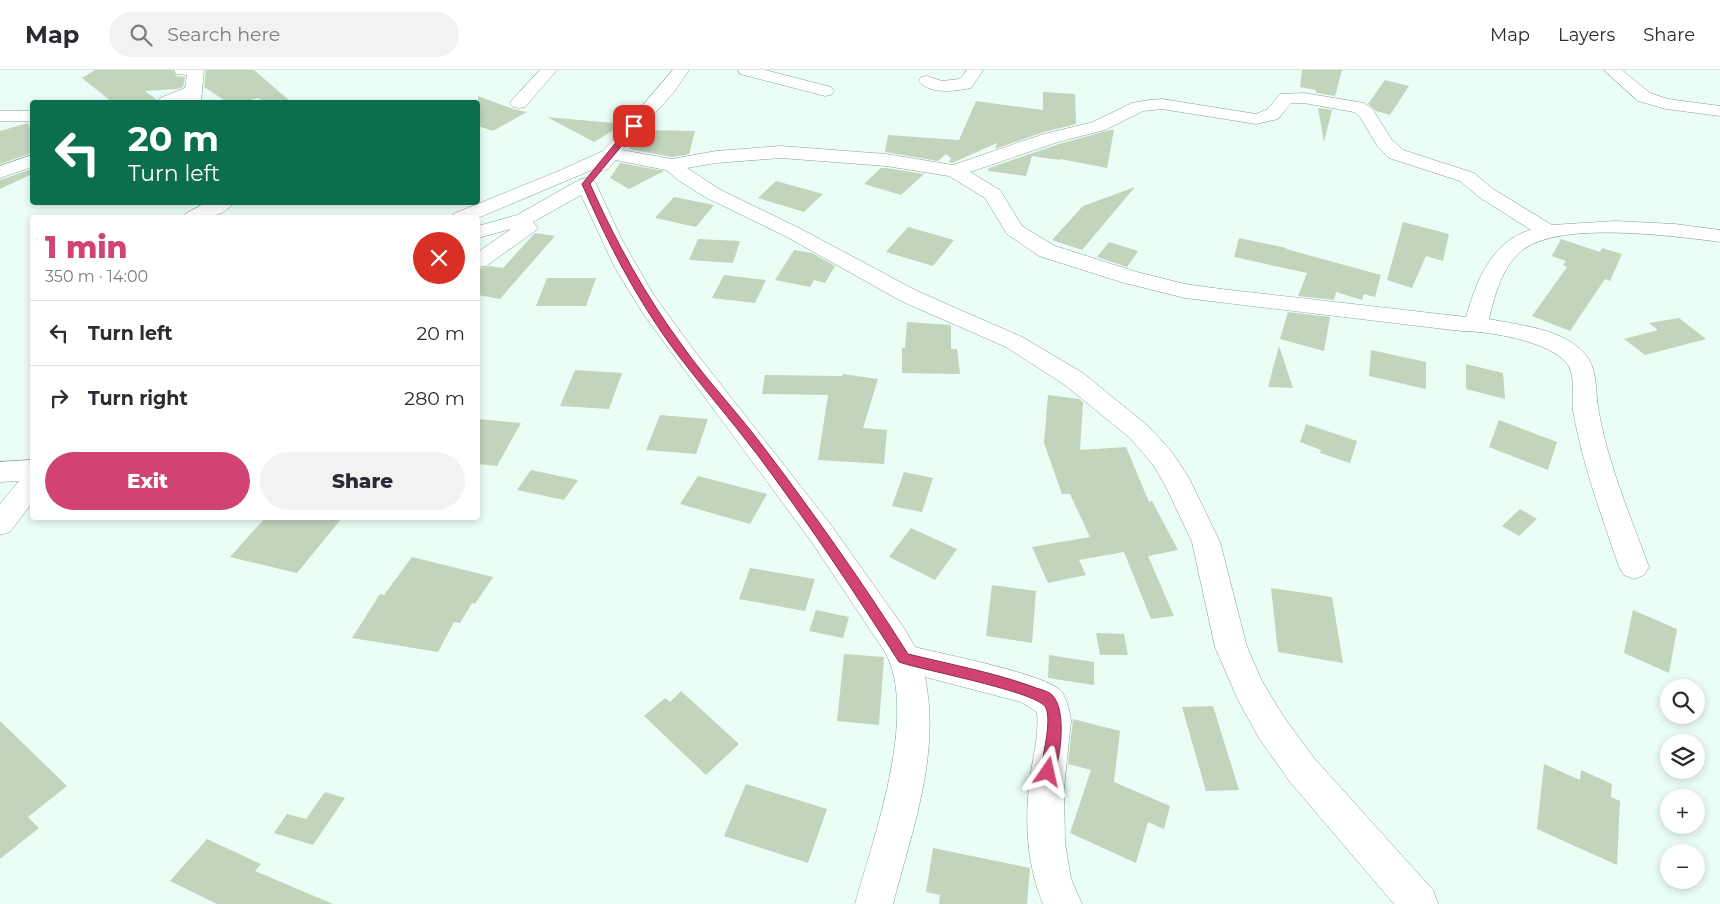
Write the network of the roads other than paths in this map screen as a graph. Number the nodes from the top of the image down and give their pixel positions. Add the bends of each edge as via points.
1 (182, 70) edge
2 (206, 70) edge
3 (549, 70) edge
4 (681, 70) edge
5 (746, 70) edge
6 (975, 70) edge
7 (1612, 70) edge
8 (196, 71) edge
9 (927, 81) dead end
10 (825, 91) dead end
11 (193, 96) edge
12 (175, 100) edge
13 (520, 103) dead end
14 (1720, 111) edge
15 (0, 116) edge
16 (30, 116) edge
17 (611, 154) junction
18 (30, 162) edge
19 (672, 164) junction
20 (0, 172) edge
21 (954, 172) junction
22 (586, 184) junction
23 (218, 205) edge
24 (198, 215) edge
25 (467, 215) edge
26 (480, 231) edge
27 (1549, 232) junction
28 (1720, 236) edge
29 (480, 260) edge
30 (1476, 324) junction
31 (30, 470) edge
32 (0, 472) edge
33 (30, 486) edge
34 (0, 524) edge
35 (1634, 567) dead end
36 (904, 658) junction
37 (1416, 903) edge
38 (874, 904) edge
39 (1063, 904) edge

1 - 8 street
2 - 8 street
3 - 13 street
4 - 17 street
5 - 10 street
6 - 9 street via 965,84 940,86
7 - 14 street via 1644,97 1666,104
8 - 11 street
11 - 12 street
15 - 16 street
17 - 19 street
17 - 22 street
17 - 25 street
18 - 20 street
19 - 21 street via 782,152 886,160
19 - 37 street via 712,193 812,242 909,296 1035,353 1074,379 1139,432 1163,459 1196,516 1206,542 1230,647 1271,727 1302,770
21 - 27 street via 1051,138 1099,126 1138,107 1162,104 1256,119 1272,116 1286,98 1297,97 1358,107 1368,114 1385,143 1396,154 1467,177 1486,193
21 - 30 street via 993,194 1014,230 1022,237 1047,251 1113,272 1185,291 1436,322
22 - 26 street via 524,218
22 - 29 street via 553,212
22 - 36 street via 609,236 642,294 681,352 760,450 856,582
23 - 24 street
27 - 28 street via 1644,227
27 - 30 street via 1520,242 1504,259 1486,287
30 - 35 street via 1551,343 1571,354 1581,365 1586,383 1586,408 1594,439
31 - 32 street
33 - 34 street
36 - 38 street via 911,688 913,724 909,775
36 - 39 street via 1013,686 1046,698 1052,705 1054,726 1048,772 1046,835 1048,866

